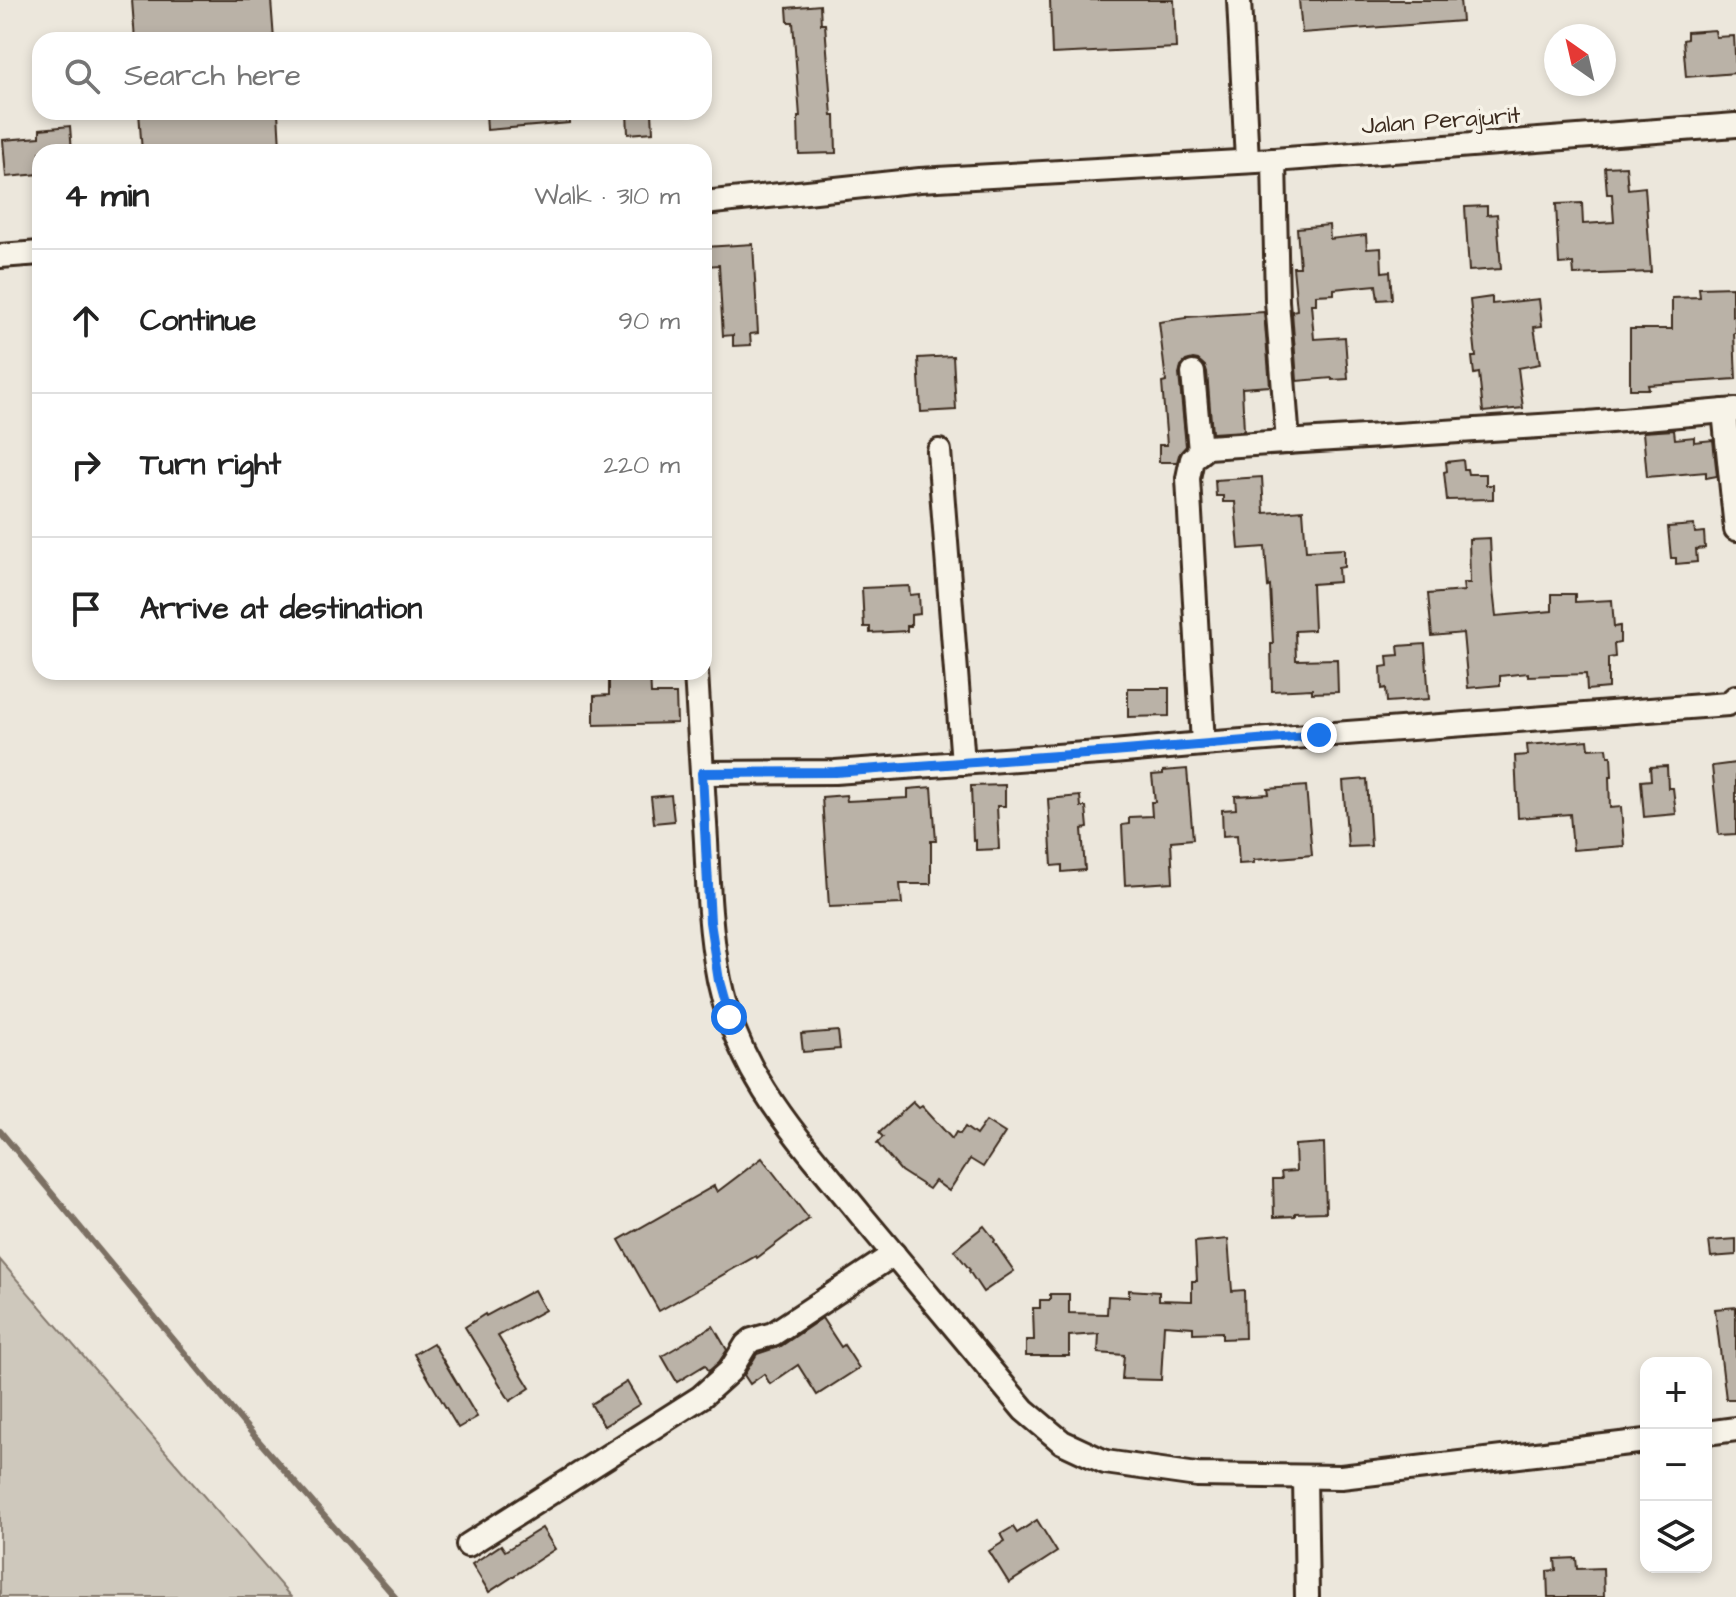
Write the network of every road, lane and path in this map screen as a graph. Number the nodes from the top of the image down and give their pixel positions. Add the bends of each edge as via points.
1 (1239, 0) edge
2 (1736, 125) edge
3 (1274, 160) junction
4 (1247, 161) junction
5 (712, 202) edge
6 (32, 254) edge
7 (0, 256) edge
8 (1193, 373) dead end
9 (1730, 411) edge
10 (1288, 442) junction
11 (939, 451) dead end
12 (1200, 451) junction
13 (1736, 529) edge
14 (696, 680) edge
15 (1736, 697) edge
16 (1203, 744) junction
17 (963, 763) junction
18 (702, 773) junction
19 (894, 1254) junction
20 (1736, 1429) edge
21 (1712, 1432) edge
22 (1640, 1442) edge
23 (1305, 1478) junction
24 (468, 1545) dead end
25 (1307, 1597) edge

1 - 4 street
2 - 3 street, Jalan Perajurit
3 - 4 street, Jalan Perajurit
3 - 10 street
4 - 5 street, Jalan Perajurit via 920,180
6 - 7 street
8 - 12 street
9 - 10 street
9 - 13 street
10 - 12 street
11 - 17 street
12 - 16 street via 1192,459 1188,478
14 - 18 street
15 - 16 street via 1728,704
16 - 17 street
17 - 18 street via 835,772
18 - 19 street via 710,922 719,981 743,1053 776,1111
19 - 23 street via 1024,1410 1062,1442 1105,1462 1197,1475
19 - 24 street via 773,1334 752,1340 730,1371 701,1397
20 - 21 street
22 - 23 street
23 - 25 street

